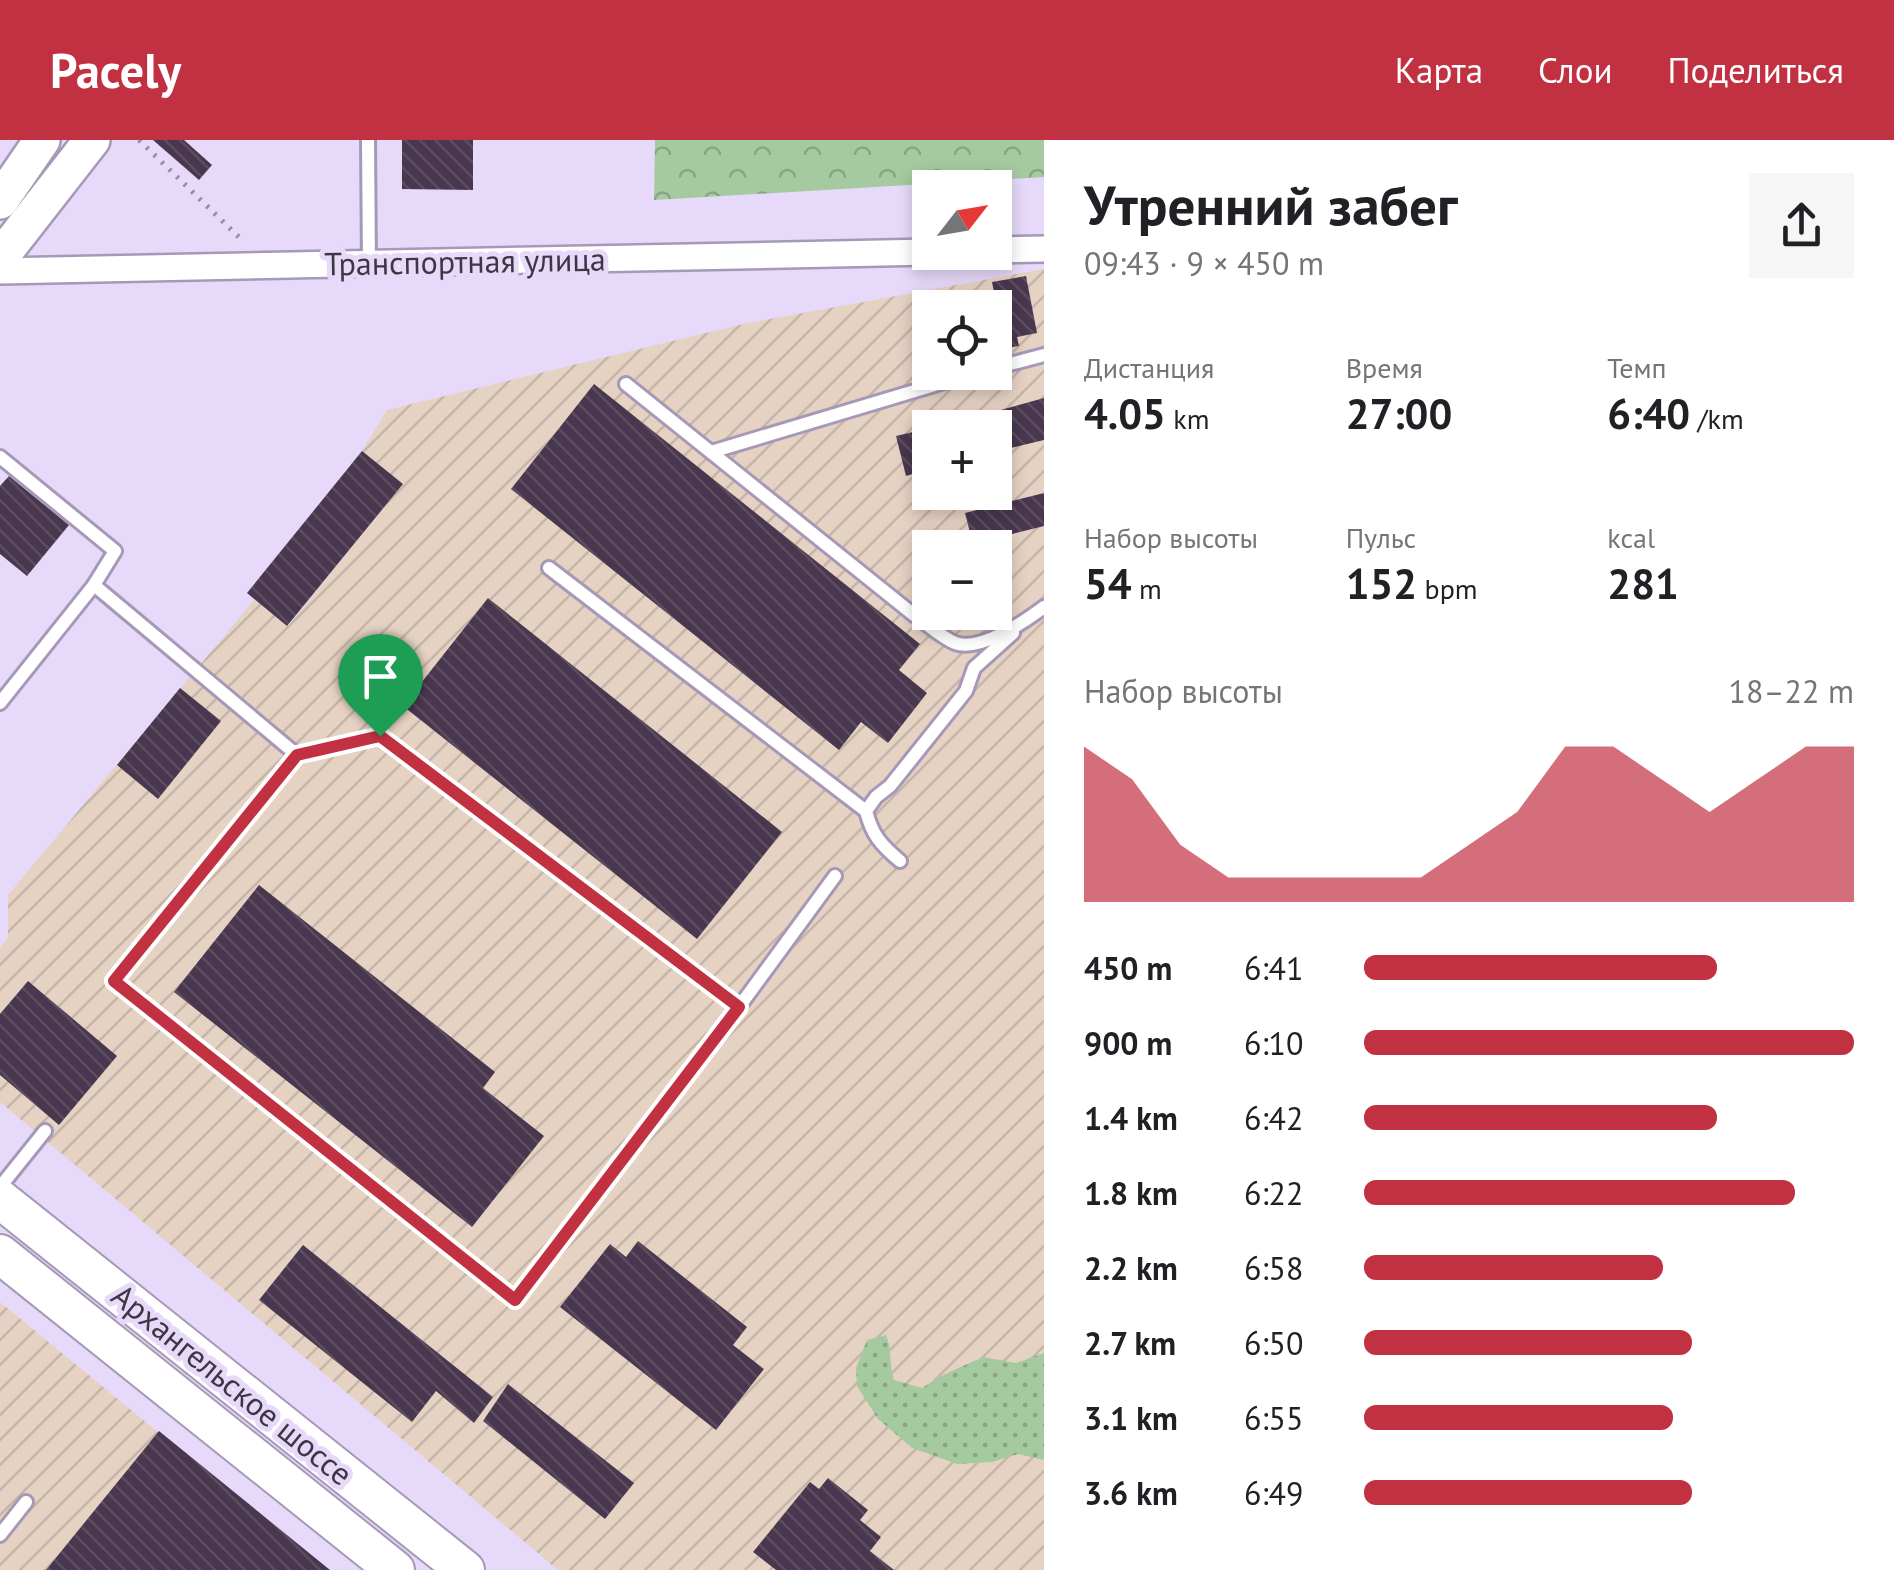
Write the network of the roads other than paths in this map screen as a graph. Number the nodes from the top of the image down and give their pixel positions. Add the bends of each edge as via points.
1 (42, 140) edge
2 (92, 140) edge
3 (368, 140) edge
4 (0, 201) edge
5 (1044, 249) edge
6 (1012, 250) edge
7 (912, 252) edge
8 (0, 258) edge
9 (369, 264) junction
10 (0, 272) edge
11 (1044, 355) edge
12 (1012, 363) edge
13 (626, 384) dead end
14 (918, 390) edge
15 (711, 452) junction
16 (0, 458) edge
17 (550, 568) dead end
18 (94, 584) junction
19 (1044, 608) edge
20 (1030, 618) junction
21 (2, 694) edge
22 (297, 755) junction
23 (866, 811) junction
24 (900, 861) dead end
25 (835, 876) dead end
26 (739, 1007) junction
27 (45, 1131) dead end
28 (0, 1187) edge
29 (0, 1199) edge
30 (0, 1254) edge
31 (361, 1488) junction
32 (26, 1502) dead end
33 (336, 1522) junction
34 (0, 1535) edge
35 (395, 1570) edge
36 (465, 1570) edge

1 - 4 main road
2 - 8 main road
3 - 9 lane
5 - 6 street
7 - 9 street, Транспортная улица
9 - 10 street, Транспортная улица
11 - 12 lane
13 - 15 lane
14 - 15 lane
15 - 20 lane via 955,643 972,645
16 - 18 lane via 115,551
17 - 23 lane
18 - 21 lane
18 - 22 lane
19 - 20 lane
20 - 23 lane via 974,668 966,691
22 - 26 lane via 380,736
22 - 26 lane via 114,981 515,1300
23 - 24 lane via 870,830
25 - 26 lane
27 - 28 lane
29 - 31 main road, Архангельское шоссе
30 - 33 main road, Архангельское шоссе
31 - 33 main road
31 - 36 main road, Архангельское шоссе
32 - 34 lane
33 - 35 main road, Архангельское шоссе

